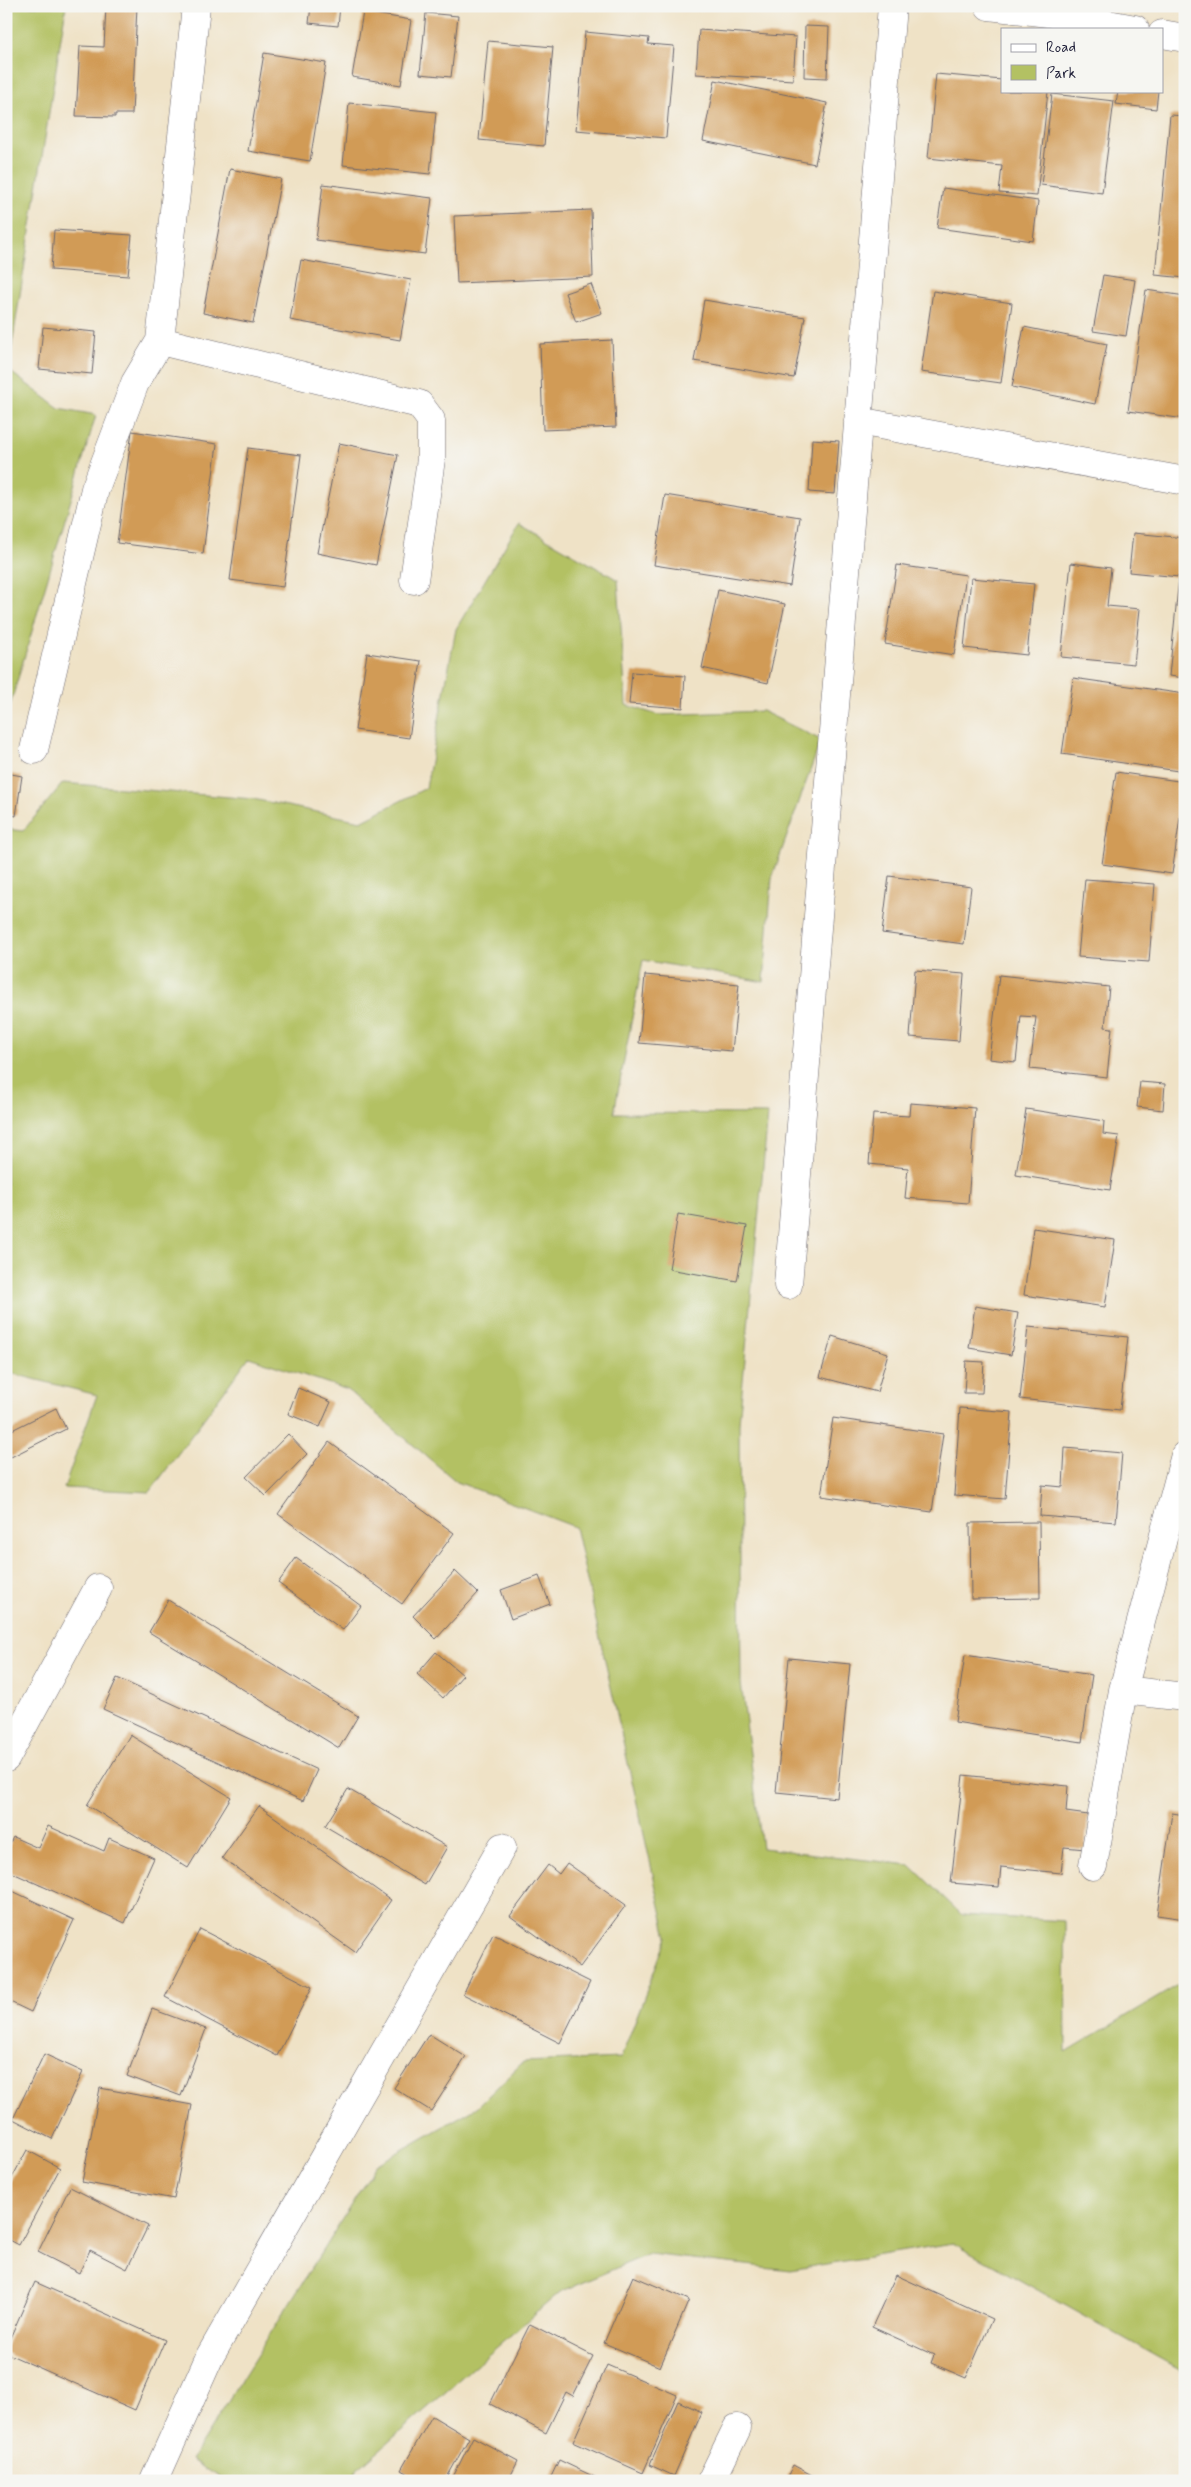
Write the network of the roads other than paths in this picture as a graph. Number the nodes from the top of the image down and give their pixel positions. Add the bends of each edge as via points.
1 (196, 6) edge
2 (892, 6) edge
3 (990, 6) edge
4 (1130, 28) edge
5 (1164, 34) edge
6 (1185, 38) edge
7 (160, 341) junction
8 (858, 422) junction
9 (1185, 481) edge
10 (414, 580) dead end
11 (34, 750) dead end
12 (788, 1284) dead end
13 (1185, 1455) edge
14 (98, 1588) dead end
15 (1123, 1690) junction
16 (1185, 1697) edge
17 (6, 1758) edge
18 (502, 1847) dead end
19 (1093, 1866) dead end
20 (737, 2428) dead end
21 (154, 2481) edge
22 (711, 2481) edge

1 - 7 street
2 - 8 street
3 - 4 street
5 - 6 street
7 - 10 street via 419,404 431,420 431,458
7 - 11 street via 135,383 95,489
8 - 9 street
8 - 12 street
13 - 15 street
14 - 17 street
15 - 16 street
15 - 19 street
18 - 21 street via 210,2356
20 - 22 street

